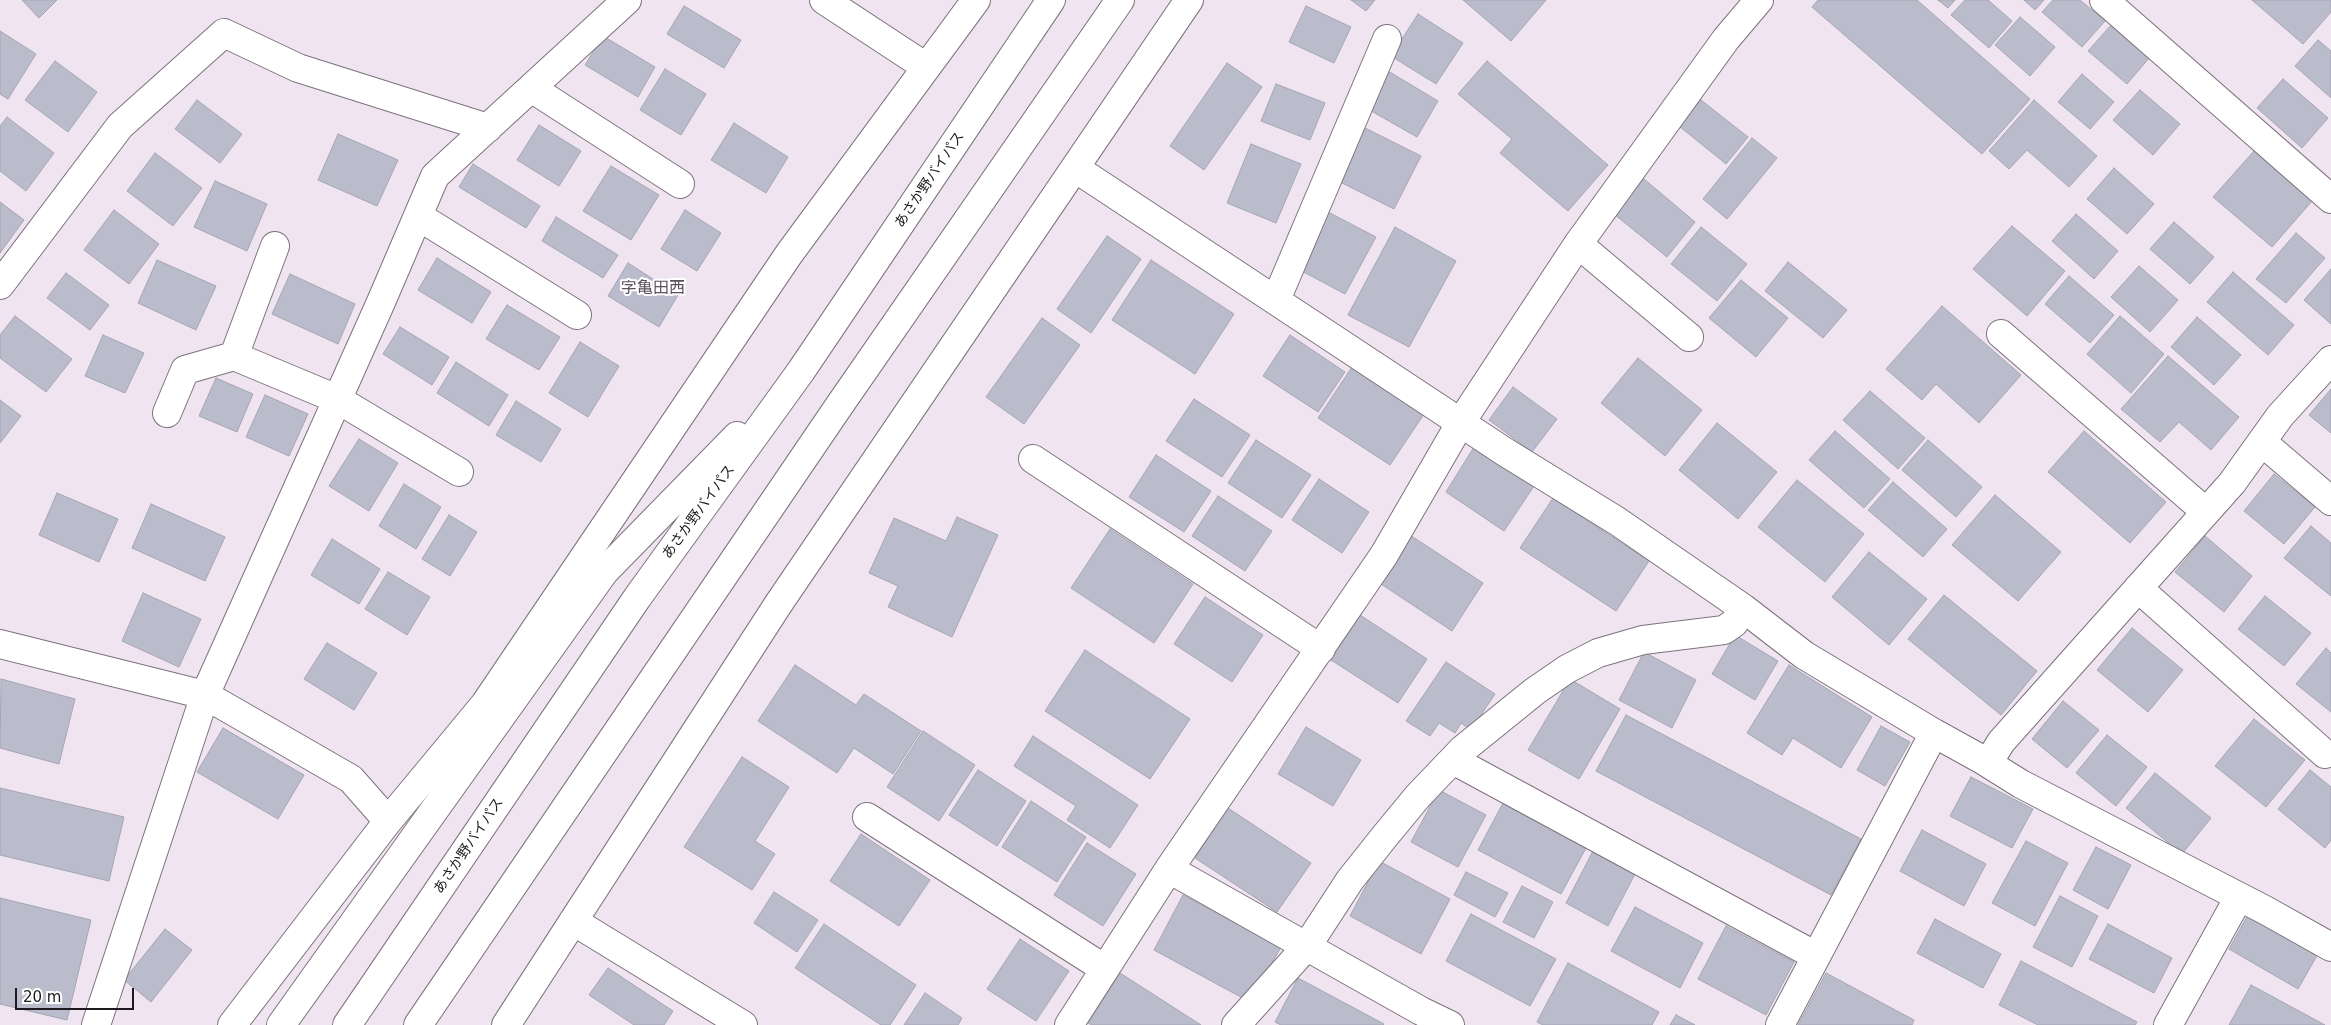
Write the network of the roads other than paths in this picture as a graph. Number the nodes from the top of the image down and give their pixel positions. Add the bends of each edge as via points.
1 (628, 0) edge
2 (824, 0) edge
3 (976, 0) edge
4 (1051, 0) edge
5 (1120, 0) edge
6 (1189, 0) edge
7 (1759, 0) edge
8 (2104, 0) edge
9 (1387, 39) dead end
10 (926, 68) junction
11 (531, 88) junction
12 (488, 128) junction
13 (1075, 168) junction
14 (680, 184) dead end
15 (2331, 199) edge
16 (418, 216) junction
17 (1578, 244) junction
18 (274, 246) dead end
19 (0, 285) edge
20 (1276, 300) junction
21 (577, 315) dead end
22 (2001, 334) dead end
23 (1688, 337) dead end
24 (234, 356) junction
25 (2331, 360) edge
26 (801, 371) junction
27 (337, 399) junction
28 (168, 413) dead end
29 (1461, 422) junction
30 (2262, 442) junction
31 (1033, 459) dead end
32 (459, 472) dead end
33 (2331, 501) edge
34 (2206, 512) junction
35 (2138, 588) junction
36 (1743, 608) junction
37 (0, 644) edge
38 (1321, 649) junction
39 (205, 695) junction
40 (1934, 733) junction
41 (2326, 754) dead end
42 (1452, 760) junction
43 (1988, 763) junction
44 (867, 817) dead end
45 (388, 821) junction
46 (1169, 869) junction
47 (2239, 897) junction
48 (573, 921) junction
49 (1306, 946) junction
50 (2331, 947) edge
51 (1816, 956) junction
52 (1105, 970) junction
53 (709, 1016) edge
54 (1418, 1018) edge
55 (96, 1025) edge
56 (232, 1025) edge
57 (281, 1025) edge
58 (347, 1025) edge
59 (418, 1025) edge
60 (506, 1025) edge
61 (743, 1025) edge
62 (1068, 1025) edge
63 (1236, 1025) edge
64 (1450, 1025) edge
65 (1780, 1025) edge
66 (2168, 1025) edge

1 - 11 main road
2 - 10 main road
3 - 10 main road
4 - 26 main road, あさか野バイパス
5 - 59 main road
6 - 13 main road
7 - 17 main road via 1726,39
8 - 15 main road
9 - 20 main road
10 - 45 main road via 789,254 485,704
11 - 12 main road
11 - 14 main road
12 - 16 main road via 435,176
12 - 19 main road via 298,68 224,33 120,126
13 - 20 main road
13 - 48 main road via 779,603
16 - 21 main road
16 - 27 main road
17 - 23 main road
17 - 29 main road
18 - 24 main road
20 - 29 main road
22 - 34 main road
24 - 27 main road
24 - 28 main road via 185,370
25 - 30 main road via 2280,416
26 - 57 main road via 604,572
26 - 58 main road, あさか野バイパス via 637,598
27 - 32 main road
27 - 39 main road
29 - 36 main road via 1618,521
29 - 38 main road via 1384,555
30 - 33 main road
30 - 34 main road
31 - 38 main road
34 - 35 main road
35 - 41 main road
35 - 43 main road via 2002,742
36 - 40 main road via 1804,655
36 - 42 main road via 1734,623 1724,630 1643,640 1598,654 1568,669 1535,691
37 - 39 main road
38 - 46 main road
39 - 45 main road via 351,779
39 - 55 main road
40 - 43 main road
40 - 51 main road
42 - 49 main road via 1418,796 1350,880
42 - 51 main road
43 - 47 main road via 2020,784
44 - 52 main road
45 - 56 main road
46 - 49 main road
46 - 52 main road
47 - 50 main road
47 - 66 main road
48 - 53 main road
48 - 60 main road
49 - 54 main road
49 - 63 main road
51 - 65 main road
52 - 62 main road
53 - 61 main road
54 - 64 main road

